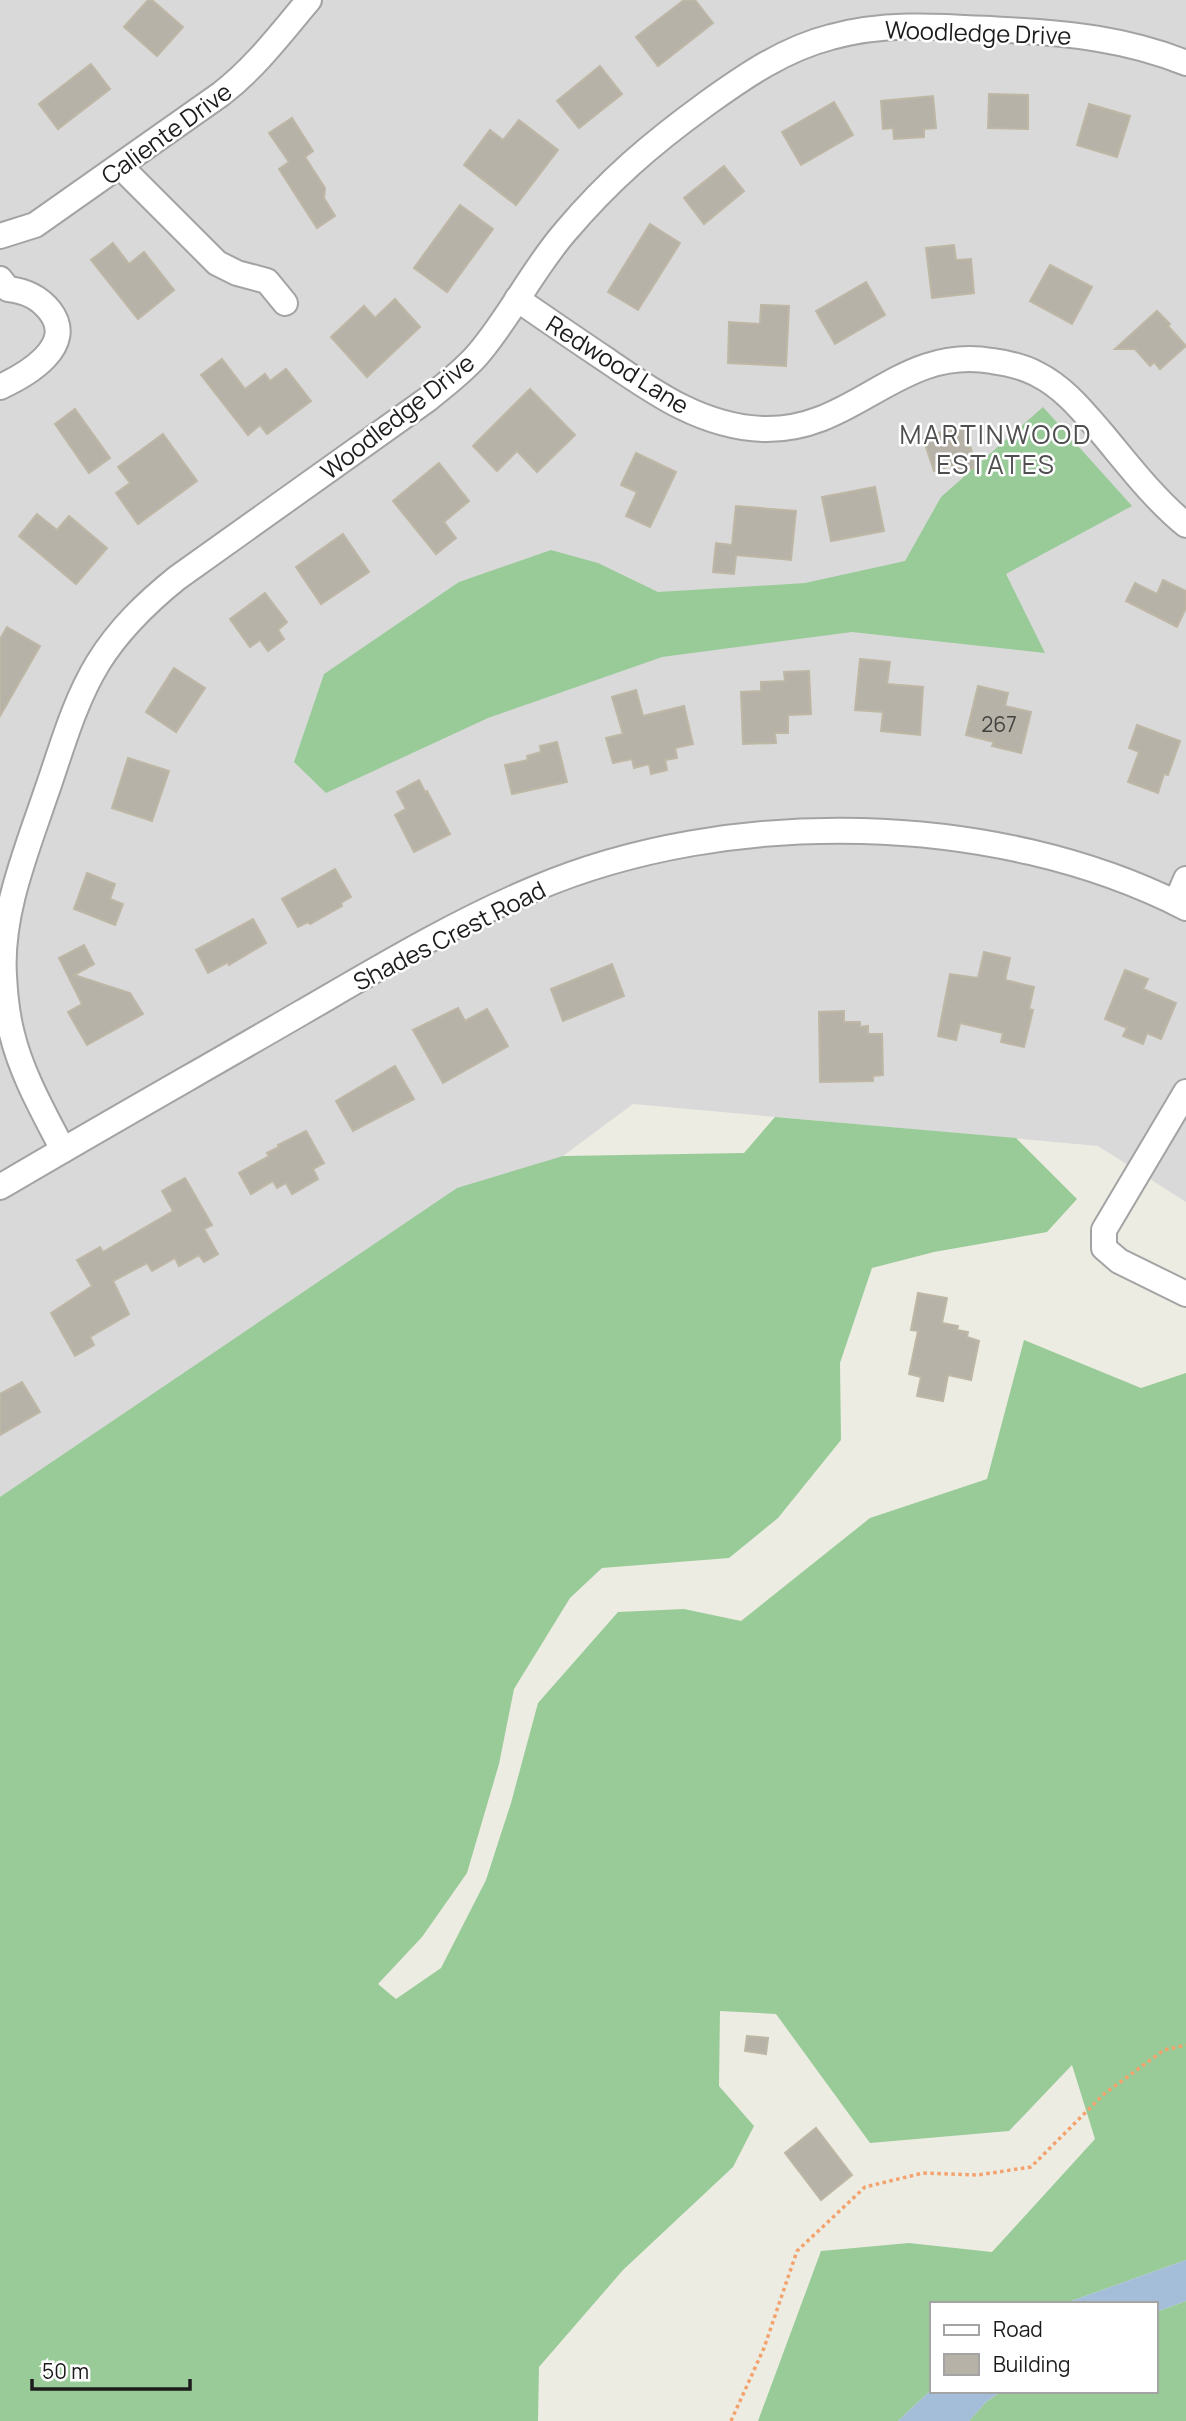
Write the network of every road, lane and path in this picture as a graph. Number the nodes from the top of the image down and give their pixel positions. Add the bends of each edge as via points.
1 (309, 0) edge
2 (1186, 62) edge
3 (120, 166) junction
4 (0, 236) edge
5 (3, 288) edge
6 (517, 299) junction
7 (285, 303) dead end
8 (0, 387) edge
9 (1186, 525) edge
10 (1186, 879) edge
11 (1181, 905) edge
12 (1186, 1092) edge
13 (63, 1150) junction
14 (0, 1187) edge
15 (1186, 1294) edge
16 (1186, 2045) edge
17 (731, 2421) edge

1 - 3 street, Caliente Drive via 242,78
2 - 6 street, Woodledge Drive via 1098,37 923,26 869,29 799,47 739,80 615,176 564,234
3 - 4 street, Caliente Drive via 35,225
3 - 7 street via 217,263 267,281
5 - 8 street via 28,293 46,305 58,329 48,356 24,376
6 - 9 street, Redwood Lane via 660,396 708,419 763,429 820,421 901,376 945,360 976,358 1010,364 1060,388
6 - 13 street, Woodledge Drive via 480,352 456,376 142,608 117,635 82,692 14,893 3,972 11,1033
10 - 11 street
11 - 13 street, Shades Crest Road via 1053,859 941,836 798,831 680,846 582,872 490,909
12 - 15 street via 1104,1230 1104,1248 1119,1261
13 - 14 street, Shades Crest Road
16 - 17 path via 1164,2050 1104,2094 1031,2167 978,2175 923,2173 865,2187 797,2251 764,2348

